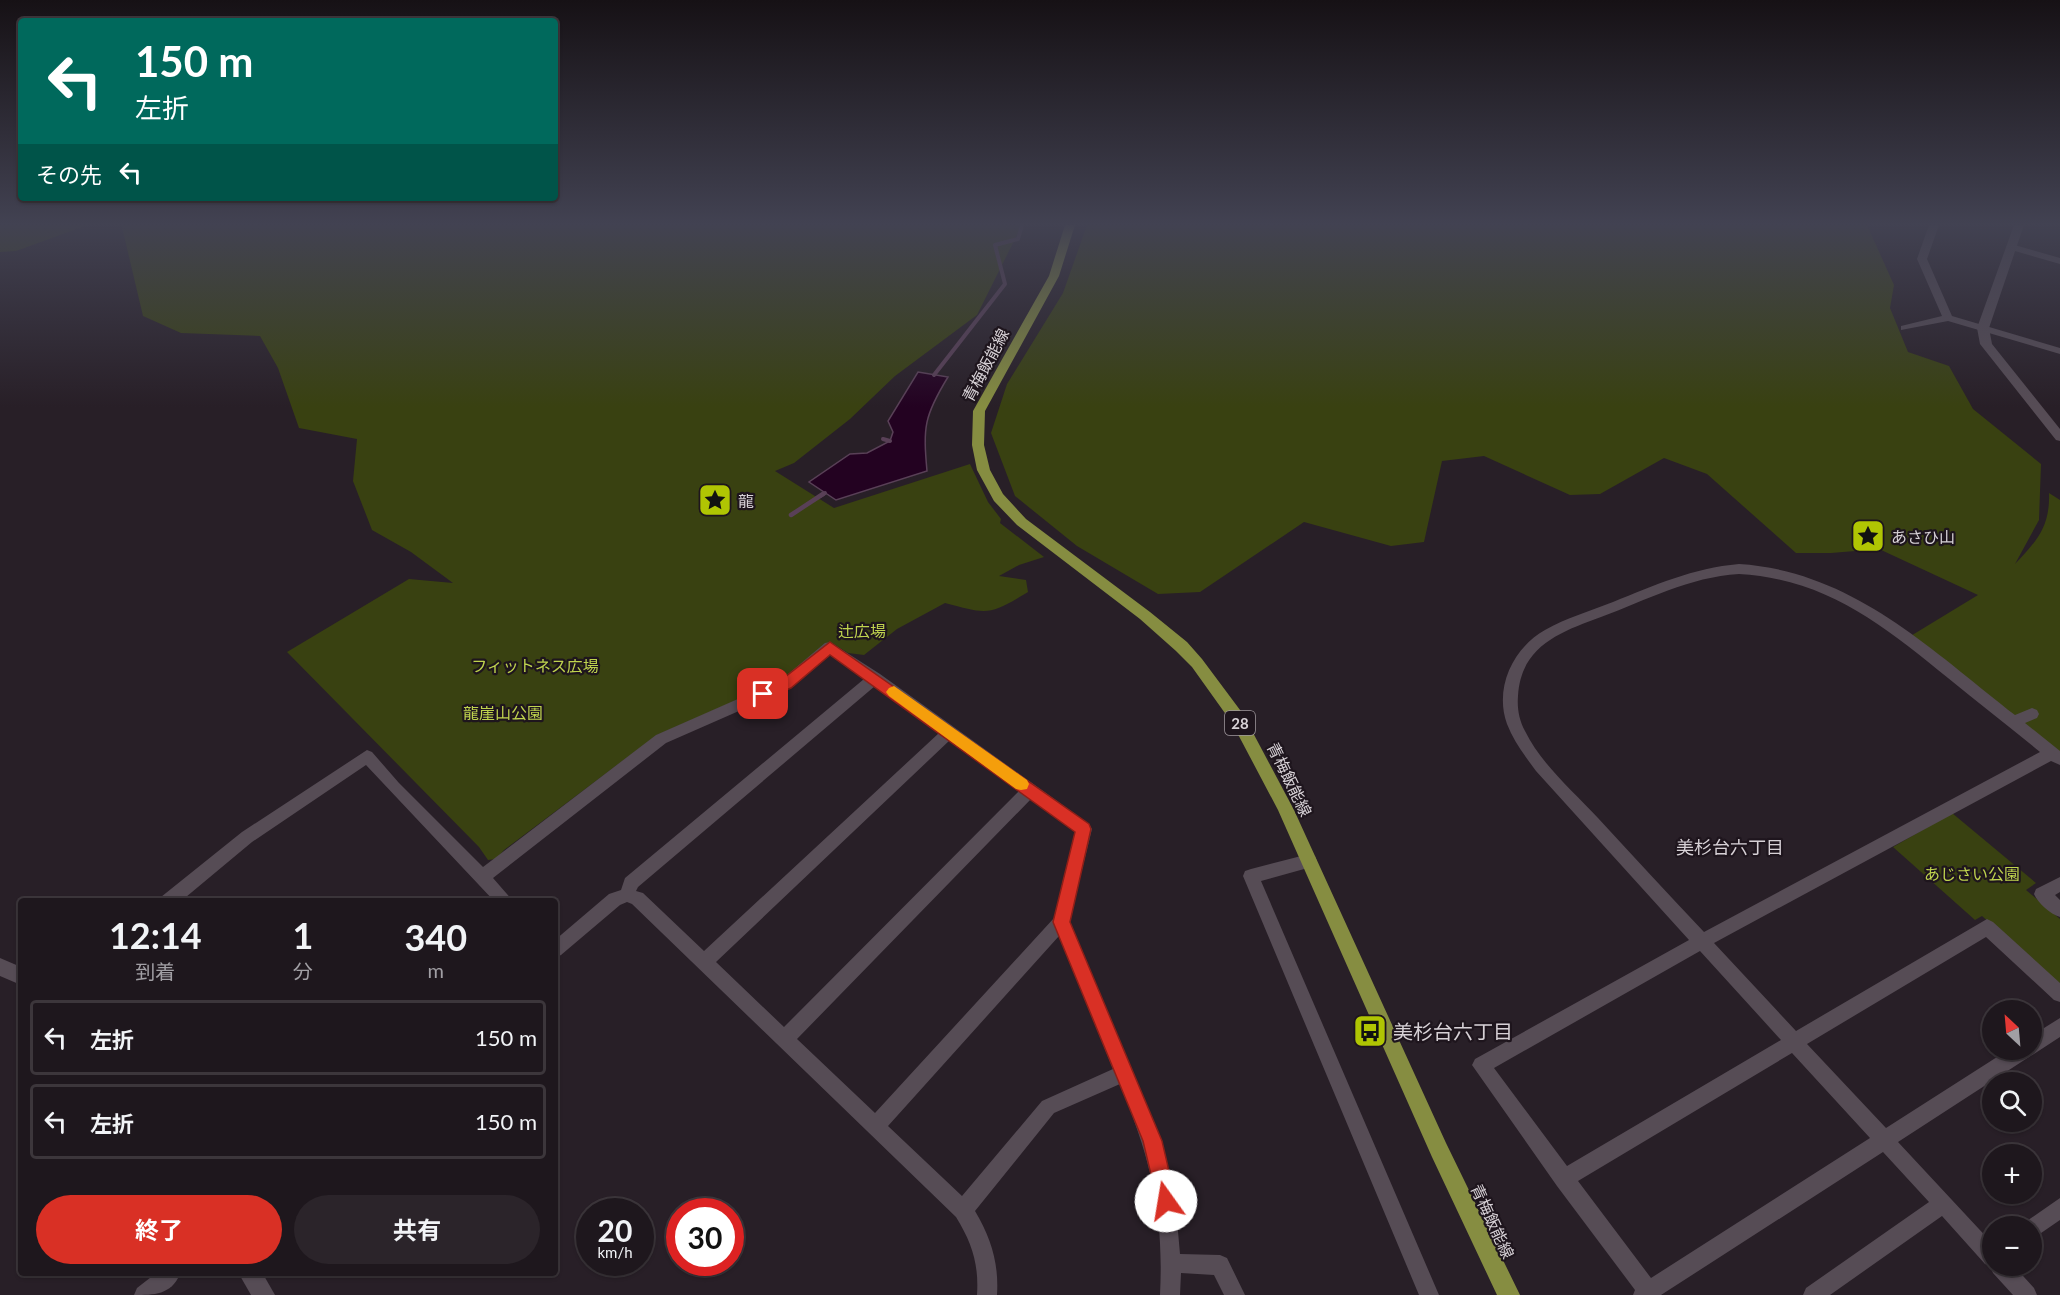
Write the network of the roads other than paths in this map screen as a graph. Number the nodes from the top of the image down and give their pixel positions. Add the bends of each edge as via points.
1 (1049, 285) edge
2 (1934, 285) edge
3 (1998, 285) edge
4 (1948, 318) junction
5 (1905, 328) dead end
6 (1983, 328) junction
7 (2060, 351) edge
8 (2060, 437) edge
9 (874, 678) junction
10 (2032, 714) dead end
11 (2014, 722) junction
12 (949, 732) junction
13 (2056, 756) edge
14 (1030, 790) junction
15 (1309, 861) junction
16 (482, 877) junction
17 (2060, 884) edge
18 (627, 895) junction
19 (172, 898) edge
20 (503, 898) edge
21 (2060, 910) edge
22 (1061, 922) junction
23 (1701, 942) junction
24 (558, 947) edge
25 (703, 963) junction
26 (0, 967) edge
27 (18, 975) edge
28 (2060, 994) edge
29 (2060, 1027) edge
30 (2042, 1039) edge
31 (784, 1040) junction
32 (1793, 1042) junction
33 (2008, 1060) edge
34 (1124, 1073) junction
35 (875, 1127) junction
36 (1884, 1140) junction
37 (1564, 1179) junction
38 (1943, 1204) junction
39 (2060, 1209) edge
40 (963, 1210) junction
41 (2042, 1222) edge
42 (1982, 1246) edge
43 (1172, 1263) junction
44 (168, 1276) edge
45 (251, 1276) edge
46 (2009, 1276) edge
47 (1646, 1293) edge
48 (144, 1295) edge
49 (264, 1295) edge
50 (987, 1295) edge
51 (1170, 1295) edge
52 (1235, 1295) edge
53 (1429, 1295) edge
54 (1509, 1295) edge
55 (1813, 1295) edge
56 (2027, 1295) edge

1 - 15 main road, 青梅飯能線 / 28 via 979,411 977,429 986,477 1007,509 1162,630 1213,683 1257,751
2 - 4 street
3 - 6 street
4 - 5 street
4 - 6 street
6 - 7 street
6 - 8 street via 1986,344
9 - 12 street
9 - 16 street via 830,647 786,684 661,739
9 - 18 street via 631,883
10 - 11 street
11 - 13 street
11 - 23 street via 1866,609 1827,589 1786,575 1714,569 1683,577 1550,634 1529,649 1515,673 1513,720 1541,767
12 - 14 street
12 - 25 street
13 - 23 street
14 - 22 street via 1084,829
14 - 31 street
15 - 53 street via 1251,876
15 - 54 main road, 青梅飯能線 / 28
16 - 19 street via 367,756 247,837
16 - 20 street
17 - 21 street via 2042,894
18 - 24 street via 615,899
18 - 25 street via 637,898
22 - 34 street
22 - 35 street
23 - 32 street
23 - 37 street via 1481,1065
25 - 31 street
26 - 27 street
28 - 32 street via 1987,927
29 - 30 street
31 - 35 street
32 - 36 street
32 - 37 street
33 - 36 street
34 - 40 street via 1048,1107
34 - 43 street via 1152,1141 1166,1201
35 - 40 street
36 - 38 street
36 - 47 street
37 - 47 street
38 - 42 street
38 - 55 street
39 - 41 street
40 - 50 street via 981,1239 989,1276
43 - 51 street
43 - 52 street via 1220,1265
44 - 48 street
45 - 49 street
46 - 56 street

